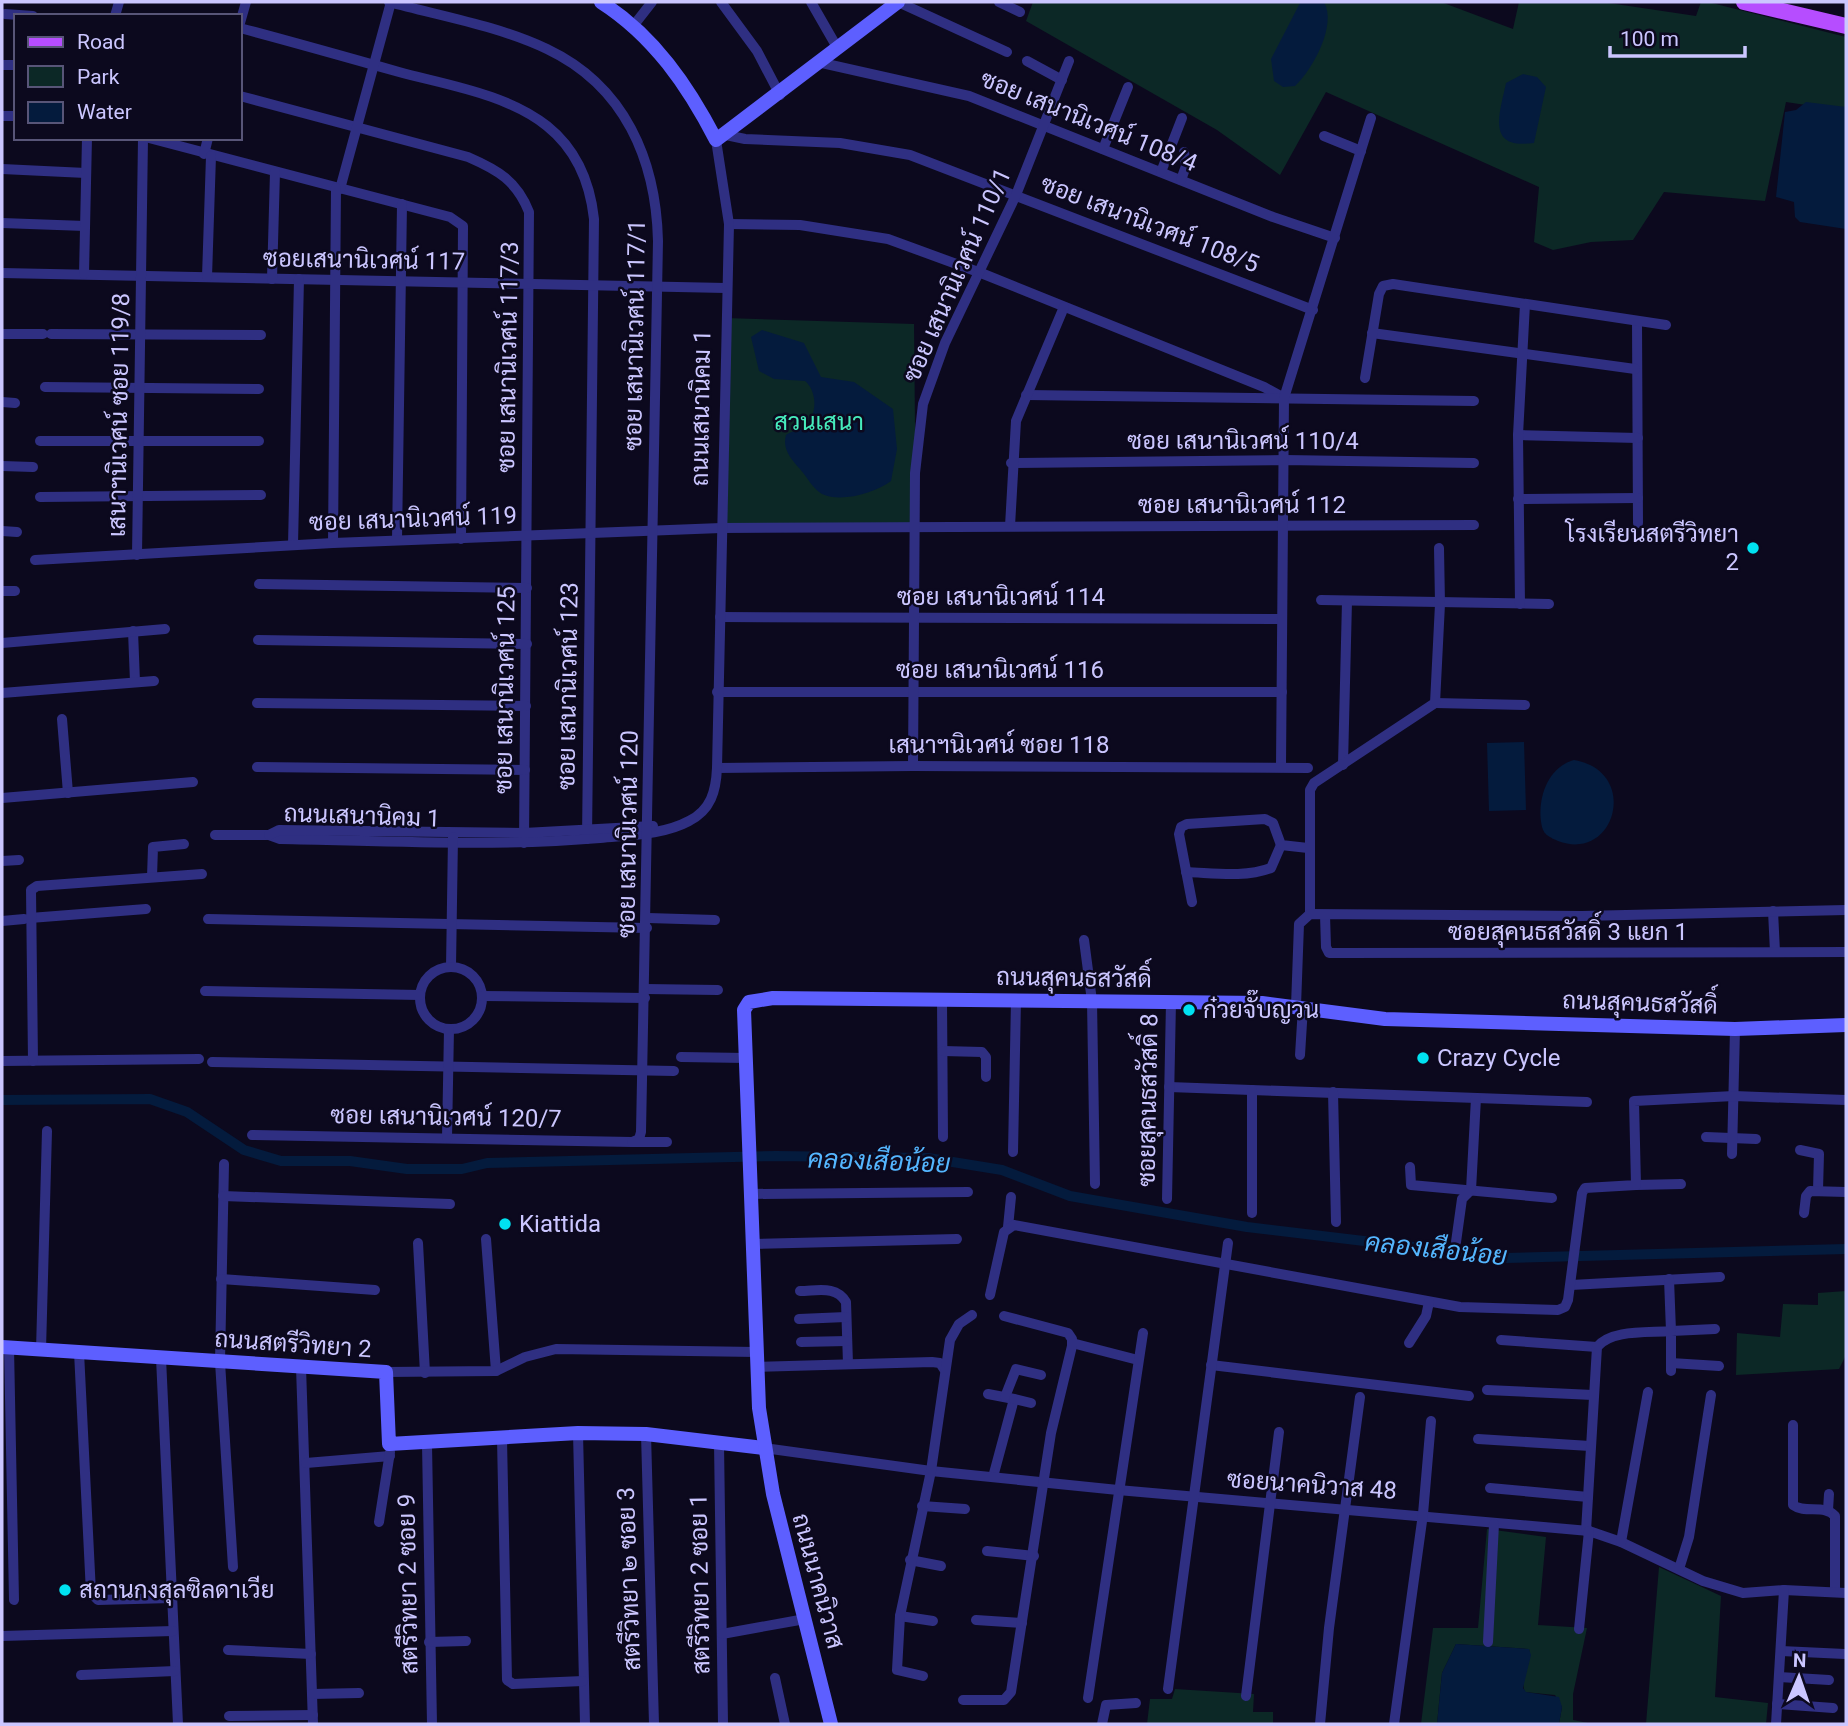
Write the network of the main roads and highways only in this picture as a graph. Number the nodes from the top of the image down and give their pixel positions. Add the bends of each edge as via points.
1 (601, 2) edge
2 (897, 2) edge
3 (1744, 2) edge
4 (1846, 26) edge
5 (1846, 1026) edge
6 (5, 1347) edge
7 (764, 1448) junction
8 (831, 1724) edge

1 - 2 main road, ถนนเสนานิคม 1 via 634,25 660,52 721,138
3 - 4 main road
5 - 7 main road, ถนนสุคนธสวัสดิ์ via 1735,1028 1385,1019 1299,1006 1171,1002 754,998 744,1010 756,1359
6 - 7 main road, ถนนสตรีวิทยา 2 via 386,1372 390,1450 578,1433 646,1434
7 - 8 main road, ถนนนาคนิวาส

